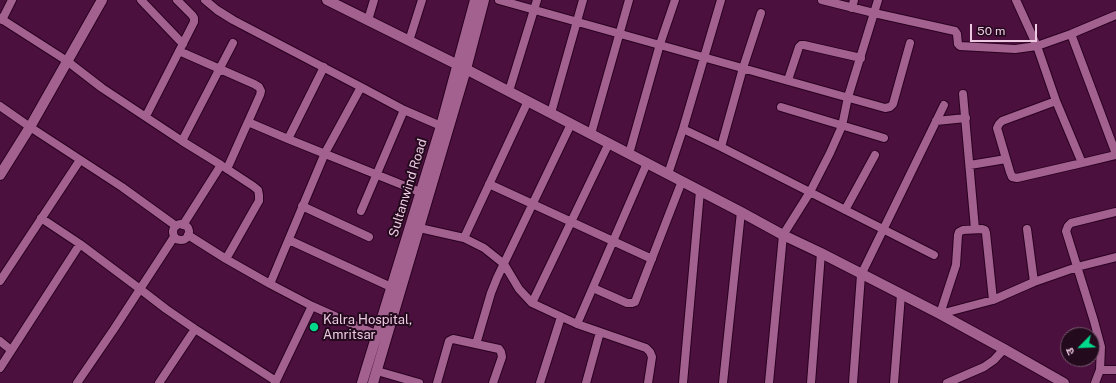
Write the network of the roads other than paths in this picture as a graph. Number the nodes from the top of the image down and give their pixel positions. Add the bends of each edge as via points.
1 (12, 0) edge
2 (102, 0) edge
3 (141, 0) edge
4 (177, 0) edge
5 (205, 0) edge
6 (328, 0) edge
7 (374, 0) edge
8 (422, 0) edge
9 (475, 0) edge
10 (484, 0) edge
11 (500, 0) edge
12 (537, 0) edge
13 (583, 0) edge
14 (629, 0) edge
15 (675, 0) edge
16 (721, 0) edge
17 (822, 0) edge
18 (878, 0) edge
19 (1016, 0) edge
20 (853, 4) edge
21 (534, 10) junction
22 (761, 13) dead end
23 (874, 13) junction
24 (1116, 15) edge
25 (1, 19) edge
26 (368, 20) junction
27 (576, 21) junction
28 (619, 33) junction
29 (1071, 34) junction
30 (409, 41) junction
31 (910, 42) dead end
32 (233, 43) dead end
33 (183, 44) junction
34 (660, 44) junction
35 (1037, 46) junction
36 (179, 51) junction
37 (704, 57) junction
38 (861, 58) junction
39 (67, 61) junction
40 (324, 67) junction
41 (462, 67) junction
42 (743, 68) junction
43 (219, 69) junction
44 (788, 80) junction
45 (361, 87) junction
46 (509, 92) junction
47 (963, 94) dead end
48 (848, 97) junction
49 (528, 101) junction
50 (1056, 101) junction
51 (944, 105) dead end
52 (0, 106) edge
53 (781, 108) dead end
54 (404, 110) junction
55 (551, 113) junction
56 (146, 116) junction
57 (966, 118) junction
58 (936, 121) junction
59 (248, 122) junction
60 (571, 124) junction
61 (441, 126) junction
62 (842, 126) junction
63 (30, 127) junction
64 (683, 129) junction
65 (591, 134) junction
66 (884, 138) dead end
67 (288, 139) junction
68 (182, 141) junction
69 (609, 143) junction
70 (721, 146) junction
71 (325, 154) junction
72 (629, 154) junction
73 (875, 155) dead end
74 (1116, 155) edge
75 (1006, 159) junction
76 (80, 160) junction
77 (647, 163) junction
78 (1082, 163) junction
79 (970, 165) junction
80 (224, 167) junction
81 (376, 174) junction
82 (668, 174) junction
83 (0, 175) edge
84 (682, 181) junction
85 (489, 184) junction
86 (700, 191) junction
87 (420, 192) junction
88 (810, 192) junction
89 (533, 204) junction
90 (302, 206) junction
91 (845, 210) junction
92 (361, 211) dead end
93 (741, 212) junction
94 (1116, 212) edge
95 (41, 218) junction
96 (571, 222) junction
97 (179, 225) junction
98 (415, 227) junction
99 (883, 228) junction
100 (975, 229) junction
101 (1027, 229) dead end
102 (188, 234) junction
103 (783, 235) junction
104 (174, 237) junction
105 (369, 237) dead end
106 (464, 238) junction
107 (289, 240) junction
108 (613, 241) junction
109 (80, 244) junction
110 (821, 253) junction
111 (934, 255) dead end
112 (1116, 257) edge
113 (226, 259) junction
114 (652, 259) junction
115 (504, 264) junction
116 (1077, 267) junction
117 (862, 275) junction
118 (0, 281) edge
119 (1034, 282) junction
120 (270, 284) junction
121 (391, 287) junction
122 (593, 288) junction
123 (140, 289) junction
124 (901, 295) junction
125 (993, 300) junction
126 (532, 303) junction
127 (312, 306) junction
128 (940, 314) junction
129 (561, 317) junction
130 (577, 324) junction
131 (195, 329) junction
132 (600, 332) junction
133 (376, 334) junction
134 (387, 339) junction
135 (0, 341) edge
136 (476, 344) junction
137 (1004, 349) junction
138 (11, 350) junction
139 (0, 368) edge
140 (1100, 370) junction
141 (1116, 370) edge
142 (377, 371) junction
143 (276, 382) edge
144 (77, 383) edge
145 (159, 383) edge
146 (362, 383) edge
147 (373, 383) edge
148 (419, 383) edge
149 (436, 383) edge
150 (493, 383) edge
151 (540, 383) edge
152 (586, 383) edge
153 (648, 383) edge
154 (683, 383) edge
155 (723, 383) edge
156 (769, 383) edge
157 (811, 383) edge
158 (853, 383) edge
159 (894, 383) edge
160 (947, 383) edge
161 (1064, 383) edge
162 (1095, 383) edge

1 - 25 street
2 - 39 main road
3 - 33 street
4 - 33 street via 194,18
5 - 40 street via 233,20
6 - 26 main road
7 - 26 street
8 - 30 street
9 - 41 main road, Sultanwind Road
10 - 41 main road, Sultanwind Road
11 - 21 street
12 - 21 street
13 - 27 street
14 - 28 street
15 - 34 street
16 - 37 street
17 - 20 street
18 - 23 street
19 - 35 street
20 - 23 street
21 - 27 street
21 - 46 street
22 - 42 street
23 - 35 street via 955,31 960,46 1015,49
23 - 38 street
24 - 29 street
25 - 39 street
26 - 30 main road
27 - 28 street
27 - 55 street
28 - 34 street
28 - 65 street
29 - 35 street
29 - 74 street
30 - 41 main road
31 - 48 street via 890,107 885,108
32 - 43 street
33 - 36 street
34 - 37 street
34 - 72 street
35 - 50 street
36 - 43 street
36 - 56 street
37 - 42 street
37 - 64 street
38 - 44 street via 801,45
38 - 48 street
39 - 56 street via 102,88
39 - 63 main road
40 - 45 street
40 - 67 street
41 - 46 main road
41 - 61 main road, Sultanwind Road
41 - 98 main road, Sultanwind Road
42 - 44 street
42 - 70 street
43 - 59 street via 259,87 260,95
43 - 68 street
44 - 48 street
45 - 54 street
45 - 71 street
46 - 49 main road
47 - 57 street
48 - 62 street
49 - 55 main road
49 - 85 street
50 - 75 street via 999,124 997,128
50 - 78 street
51 - 58 street
52 - 63 street
53 - 62 street
54 - 61 street
54 - 81 street
55 - 60 main road
56 - 68 street
57 - 58 street
57 - 79 street
58 - 99 street
59 - 67 street
59 - 80 street
60 - 65 main road
60 - 89 street
61 - 87 main road, Sultanwind Road
62 - 66 street
62 - 88 street
63 - 76 street
63 - 83 main road
64 - 70 street
64 - 82 street
65 - 69 main road
67 - 71 street
68 - 80 street
69 - 72 main road
69 - 96 street
70 - 88 street
71 - 81 street
71 - 90 street
72 - 77 main road
73 - 91 street
74 - 78 street
75 - 78 street via 1012,177 1017,178
75 - 79 street
76 - 95 street
76 - 97 street
77 - 82 main road
77 - 108 street
79 - 100 street
80 - 97 street
80 - 113 street via 253,186 259,195 256,206
81 - 87 street
81 - 92 street
82 - 84 main road
84 - 86 main road
84 - 114 street
85 - 89 street
85 - 106 street
86 - 93 main road
86 - 154 street
87 - 98 main road, Sultanwind Road
88 - 91 street
88 - 103 street
89 - 96 street
89 - 115 street
90 - 105 street
90 - 107 street
91 - 99 street
93 - 103 main road
93 - 155 street
94 - 116 street via 1068,226 1066,232
95 - 109 street
95 - 118 street
96 - 108 street
96 - 126 street
97 - 102 street via 187,228
97 - 104 street via 173,230
98 - 106 street
98 - 121 main road, Sultanwind Road
98 - 134 main road, Sultanwind Road
99 - 111 street
99 - 117 street
100 - 125 street via 985,230 986,233
100 - 128 street via 959,232 956,265
101 - 119 street
102 - 104 street via 182,241
102 - 113 street
103 - 110 main road
103 - 156 street
104 - 123 street
106 - 115 street via 484,248
107 - 120 street
107 - 121 street
108 - 114 street
108 - 122 street
109 - 123 street
109 - 138 street
110 - 117 main road
110 - 157 street
112 - 116 street
113 - 120 street
114 - 122 street via 635,302 627,303
115 - 126 street via 519,290
115 - 136 street via 491,293
116 - 119 street
116 - 140 street via 1101,347
117 - 124 main road
117 - 158 street
119 - 125 street
120 - 127 street
121 - 133 main road, Sultanwind Road
122 - 130 street
123 - 131 street
123 - 144 street
124 - 128 main road
124 - 159 street
125 - 128 street
126 - 129 street
127 - 133 street
127 - 143 street
128 - 137 main road
129 - 130 street
129 - 151 street
130 - 132 street
131 - 143 street
131 - 145 street
132 - 152 street
132 - 153 street via 646,348 650,352 652,357
133 - 134 street
133 - 146 main road, Sultanwind Road
134 - 142 main road, Sultanwind Road
135 - 138 street
136 - 149 street via 456,339 449,341
136 - 150 street via 501,352
137 - 160 street via 984,367
137 - 161 main road
138 - 139 street
140 - 141 street
140 - 162 street
142 - 147 main road, Sultanwind Road
142 - 148 street

